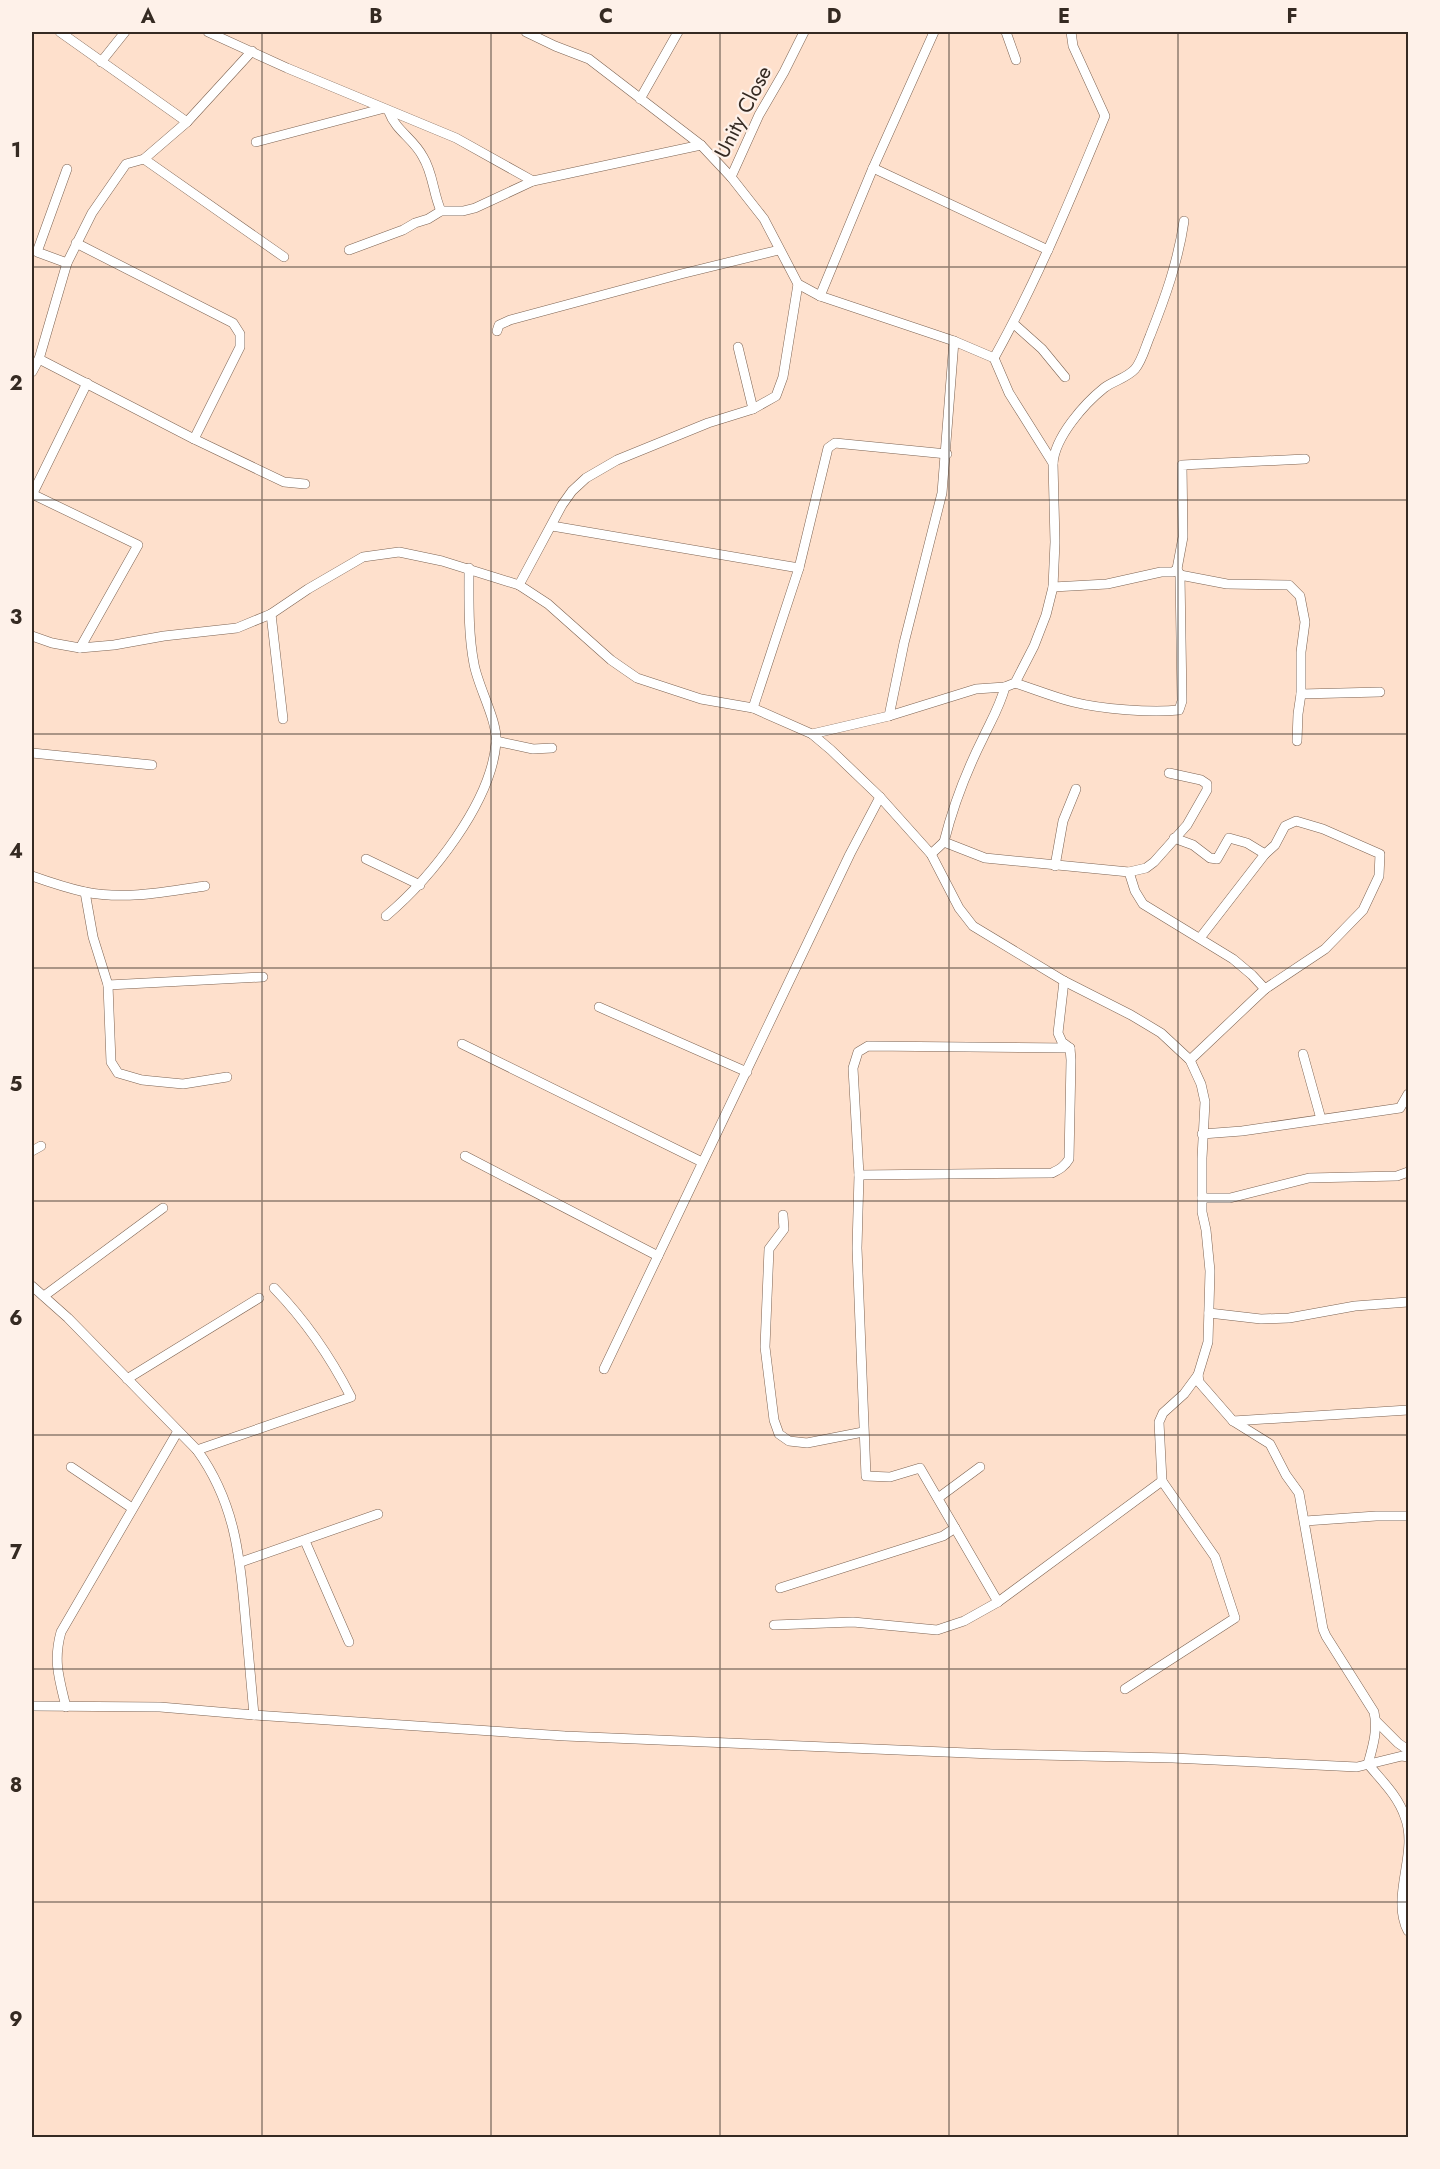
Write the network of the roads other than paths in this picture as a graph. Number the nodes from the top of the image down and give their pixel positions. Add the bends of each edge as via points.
1 (60, 32) edge
2 (125, 32) edge
3 (208, 32) edge
4 (526, 32) edge
5 (678, 32) edge
6 (804, 32) edge
7 (934, 32) edge
8 (1006, 32) edge
9 (1071, 32) edge
10 (252, 51) junction
11 (1017, 60) dead end
12 (100, 62) junction
13 (640, 99) junction
14 (385, 110) junction
15 (187, 122) junction
16 (256, 142) dead end
17 (701, 145) junction
18 (144, 159) junction
19 (873, 168) junction
20 (67, 169) dead end
21 (731, 177) junction
22 (533, 181) junction
23 (441, 211) junction
24 (1184, 221) dead end
25 (76, 243) junction
26 (34, 250) edge
27 (349, 250) dead end
28 (779, 250) junction
29 (1048, 250) junction
30 (284, 257) dead end
31 (67, 263) junction
32 (798, 284) junction
33 (820, 296) junction
34 (1014, 324) junction
35 (497, 331) dead end
36 (954, 341) junction
37 (738, 347) dead end
38 (994, 358) junction
39 (39, 359) junction
40 (32, 372) edge
41 (1065, 377) dead end
42 (87, 383) junction
43 (753, 409) junction
44 (194, 439) junction
45 (947, 454) junction
46 (1305, 459) dead end
47 (1053, 463) junction
48 (305, 484) dead end
49 (32, 494) edge
50 (552, 526) junction
51 (469, 568) junction
52 (800, 568) junction
53 (1178, 572) junction
54 (519, 585) junction
55 (1053, 587) junction
56 (271, 614) junction
57 (32, 636) edge
58 (80, 648) junction
59 (1015, 683) junction
60 (1005, 687) junction
61 (1380, 692) dead end
62 (1301, 694) junction
63 (753, 708) junction
64 (889, 716) junction
65 (283, 719) dead end
66 (812, 734) junction
67 (496, 741) junction
68 (1297, 741) dead end
69 (552, 748) dead end
70 (32, 753) edge
71 (153, 765) dead end
72 (1169, 773) dead end
73 (1076, 789) dead end
74 (880, 797) junction
75 (1174, 838) junction
76 (944, 842) junction
77 (931, 854) junction
78 (1265, 854) junction
79 (366, 859) dead end
80 (1055, 866) junction
81 (1129, 872) junction
82 (32, 876) edge
83 (420, 885) junction
84 (205, 886) dead end
85 (85, 892) junction
86 (386, 916) dead end
87 (1200, 938) junction
88 (263, 977) dead end
89 (1064, 981) junction
90 (108, 985) junction
91 (1265, 989) junction
92 (599, 1007) dead end
93 (462, 1044) dead end
94 (1070, 1048) junction
95 (1304, 1054) dead end
96 (1190, 1060) junction
97 (747, 1072) junction
98 (227, 1077) dead end
99 (1408, 1094) edge
100 (1321, 1119) junction
101 (1203, 1134) junction
102 (465, 1156) dead end
103 (702, 1162) junction
104 (1408, 1172) edge
105 (859, 1175) junction
106 (1202, 1198) junction
107 (163, 1208) dead end
108 (783, 1215) dead end
109 (657, 1256) junction
110 (32, 1286) edge
111 (274, 1288) dead end
112 (44, 1296) junction
113 (259, 1298) dead end
114 (1408, 1302) edge
115 (1209, 1313) junction
116 (604, 1369) dead end
117 (1198, 1375) junction
118 (128, 1379) junction
119 (1408, 1410) edge
120 (1233, 1421) junction
121 (178, 1431) junction
122 (863, 1432) junction
123 (197, 1450) junction
124 (71, 1467) dead end
125 (981, 1467) dead end
126 (1162, 1481) junction
127 (938, 1498) junction
128 (132, 1508) junction
129 (378, 1514) dead end
130 (1408, 1516) edge
131 (1305, 1521) junction
132 (955, 1528) junction
133 (305, 1541) junction
134 (241, 1562) junction
135 (780, 1588) dead end
136 (998, 1602) junction
137 (774, 1625) dead end
138 (348, 1642) dead end
139 (1125, 1689) dead end
140 (32, 1706) edge
141 (66, 1707) junction
142 (254, 1715) junction
143 (1376, 1721) junction
144 (1408, 1750) edge
145 (1408, 1756) edge
146 (1368, 1764) junction
147 (1408, 1930) edge

1 - 12 street
2 - 12 street
3 - 10 street
4 - 13 street via 589,59
5 - 13 street
6 - 21 street, Unity Close
7 - 19 street
8 - 11 street
9 - 29 street via 1073,46 1105,116
10 - 14 street
10 - 15 street
12 - 15 street
13 - 17 street
14 - 16 street
14 - 22 street via 456,138
14 - 23 street via 423,155
15 - 18 street
17 - 21 street
17 - 22 street
18 - 25 street via 126,164
18 - 30 street
19 - 29 street
19 - 33 street
20 - 26 street
21 - 28 street via 764,219
22 - 23 street via 475,208
23 - 27 street
24 - 47 street via 1180,253 1167,296 1135,369 1104,388 1083,409 1061,437
25 - 31 street
25 - 44 street via 233,323 240,334 240,347
26 - 31 street
28 - 32 street
28 - 35 street via 510,320 499,325
29 - 34 street
31 - 39 street
32 - 33 street
32 - 43 street via 783,377 776,396
33 - 36 street
34 - 38 street
34 - 41 street
36 - 38 street
36 - 45 street
37 - 43 street
38 - 47 street via 1009,393
39 - 40 street
39 - 42 street
42 - 44 street
42 - 49 street
43 - 50 street via 617,460 586,478 572,490
44 - 48 street via 284,482
45 - 52 street via 836,444 828,448
45 - 64 street via 942,493
46 - 53 street via 1182,465 1183,537
47 - 55 street
49 - 58 street via 138,545
50 - 52 street
50 - 54 street
51 - 54 street
51 - 56 street via 399,552 363,557
51 - 67 street via 474,664
52 - 63 street
53 - 55 street via 1107,584
53 - 59 street via 1182,701 1179,710 1097,706
53 - 62 street via 1227,584 1289,585 1299,596 1305,622
54 - 63 street via 548,604 637,678 701,699
55 - 59 street via 1034,646
56 - 58 street via 237,628
56 - 65 street
57 - 58 street
59 - 60 street
60 - 64 street via 976,689
60 - 76 street via 954,803
61 - 62 street
62 - 68 street
63 - 66 street
64 - 66 street
66 - 74 street
67 - 69 street via 532,749
67 - 83 street via 487,783 474,808
70 - 71 street
72 - 75 street via 1207,784 1186,825
73 - 80 street via 1063,821
74 - 77 street
74 - 97 street
75 - 78 street via 1193,845 1210,858 1217,858 1229,838
75 - 81 street via 1146,868
76 - 77 street
76 - 80 street via 985,858
77 - 89 street via 959,908 973,926
78 - 87 street
78 - 91 street via 1285,826 1296,821 1380,854 1381,860 1379,876 1363,910 1325,950
79 - 83 street
80 - 81 street
81 - 87 street via 1143,904
82 - 85 street
83 - 86 street
84 - 85 street via 120,896
85 - 90 street via 93,937
87 - 91 street via 1233,959
88 - 90 street
89 - 94 street via 1058,1033
89 - 96 street via 1161,1033
90 - 98 street via 111,1062 118,1073 183,1084
91 - 96 street
92 - 97 street
93 - 103 street
94 - 105 street via 1070,1159 1060,1169 1052,1173
94 - 105 street via 868,1046 858,1052 853,1068
95 - 100 street
96 - 101 street via 1205,1102
97 - 103 street
99 - 100 street via 1400,1108
100 - 101 street
101 - 106 street
102 - 109 street
103 - 109 street
104 - 106 street via 1397,1176 1309,1178 1230,1198
105 - 122 street via 857,1248
106 - 115 street via 1210,1270
107 - 112 street
108 - 122 street via 784,1229 770,1250 765,1347 779,1434 789,1441 807,1443
109 - 116 street
110 - 112 street
111 - 123 street via 321,1343 351,1397
112 - 118 street
113 - 118 street
114 - 115 street via 1355,1306 1289,1318
115 - 117 street via 1208,1342
117 - 120 street via 1199,1382
117 - 126 street via 1159,1422
118 - 121 street
119 - 120 street
120 - 131 street via 1270,1444 1299,1493
121 - 123 street
121 - 128 street
122 - 127 street via 866,1476 890,1477 920,1468
123 - 134 street via 222,1494
124 - 128 street
125 - 127 street
126 - 136 street
126 - 139 street via 1215,1557 1234,1618
127 - 132 street
128 - 141 street via 61,1632 56,1667
129 - 133 street
130 - 131 street
131 - 143 street via 1323,1629
132 - 135 street via 943,1536
132 - 136 street
133 - 134 street
133 - 138 street
134 - 142 street
136 - 137 street via 964,1621 937,1630 853,1622
140 - 141 street
141 - 142 street via 160,1707
142 - 146 street via 576,1736 1357,1767
143 - 144 street
143 - 146 street
145 - 146 street
146 - 147 street via 1393,1792 1406,1818 1408,1850 1401,1912

